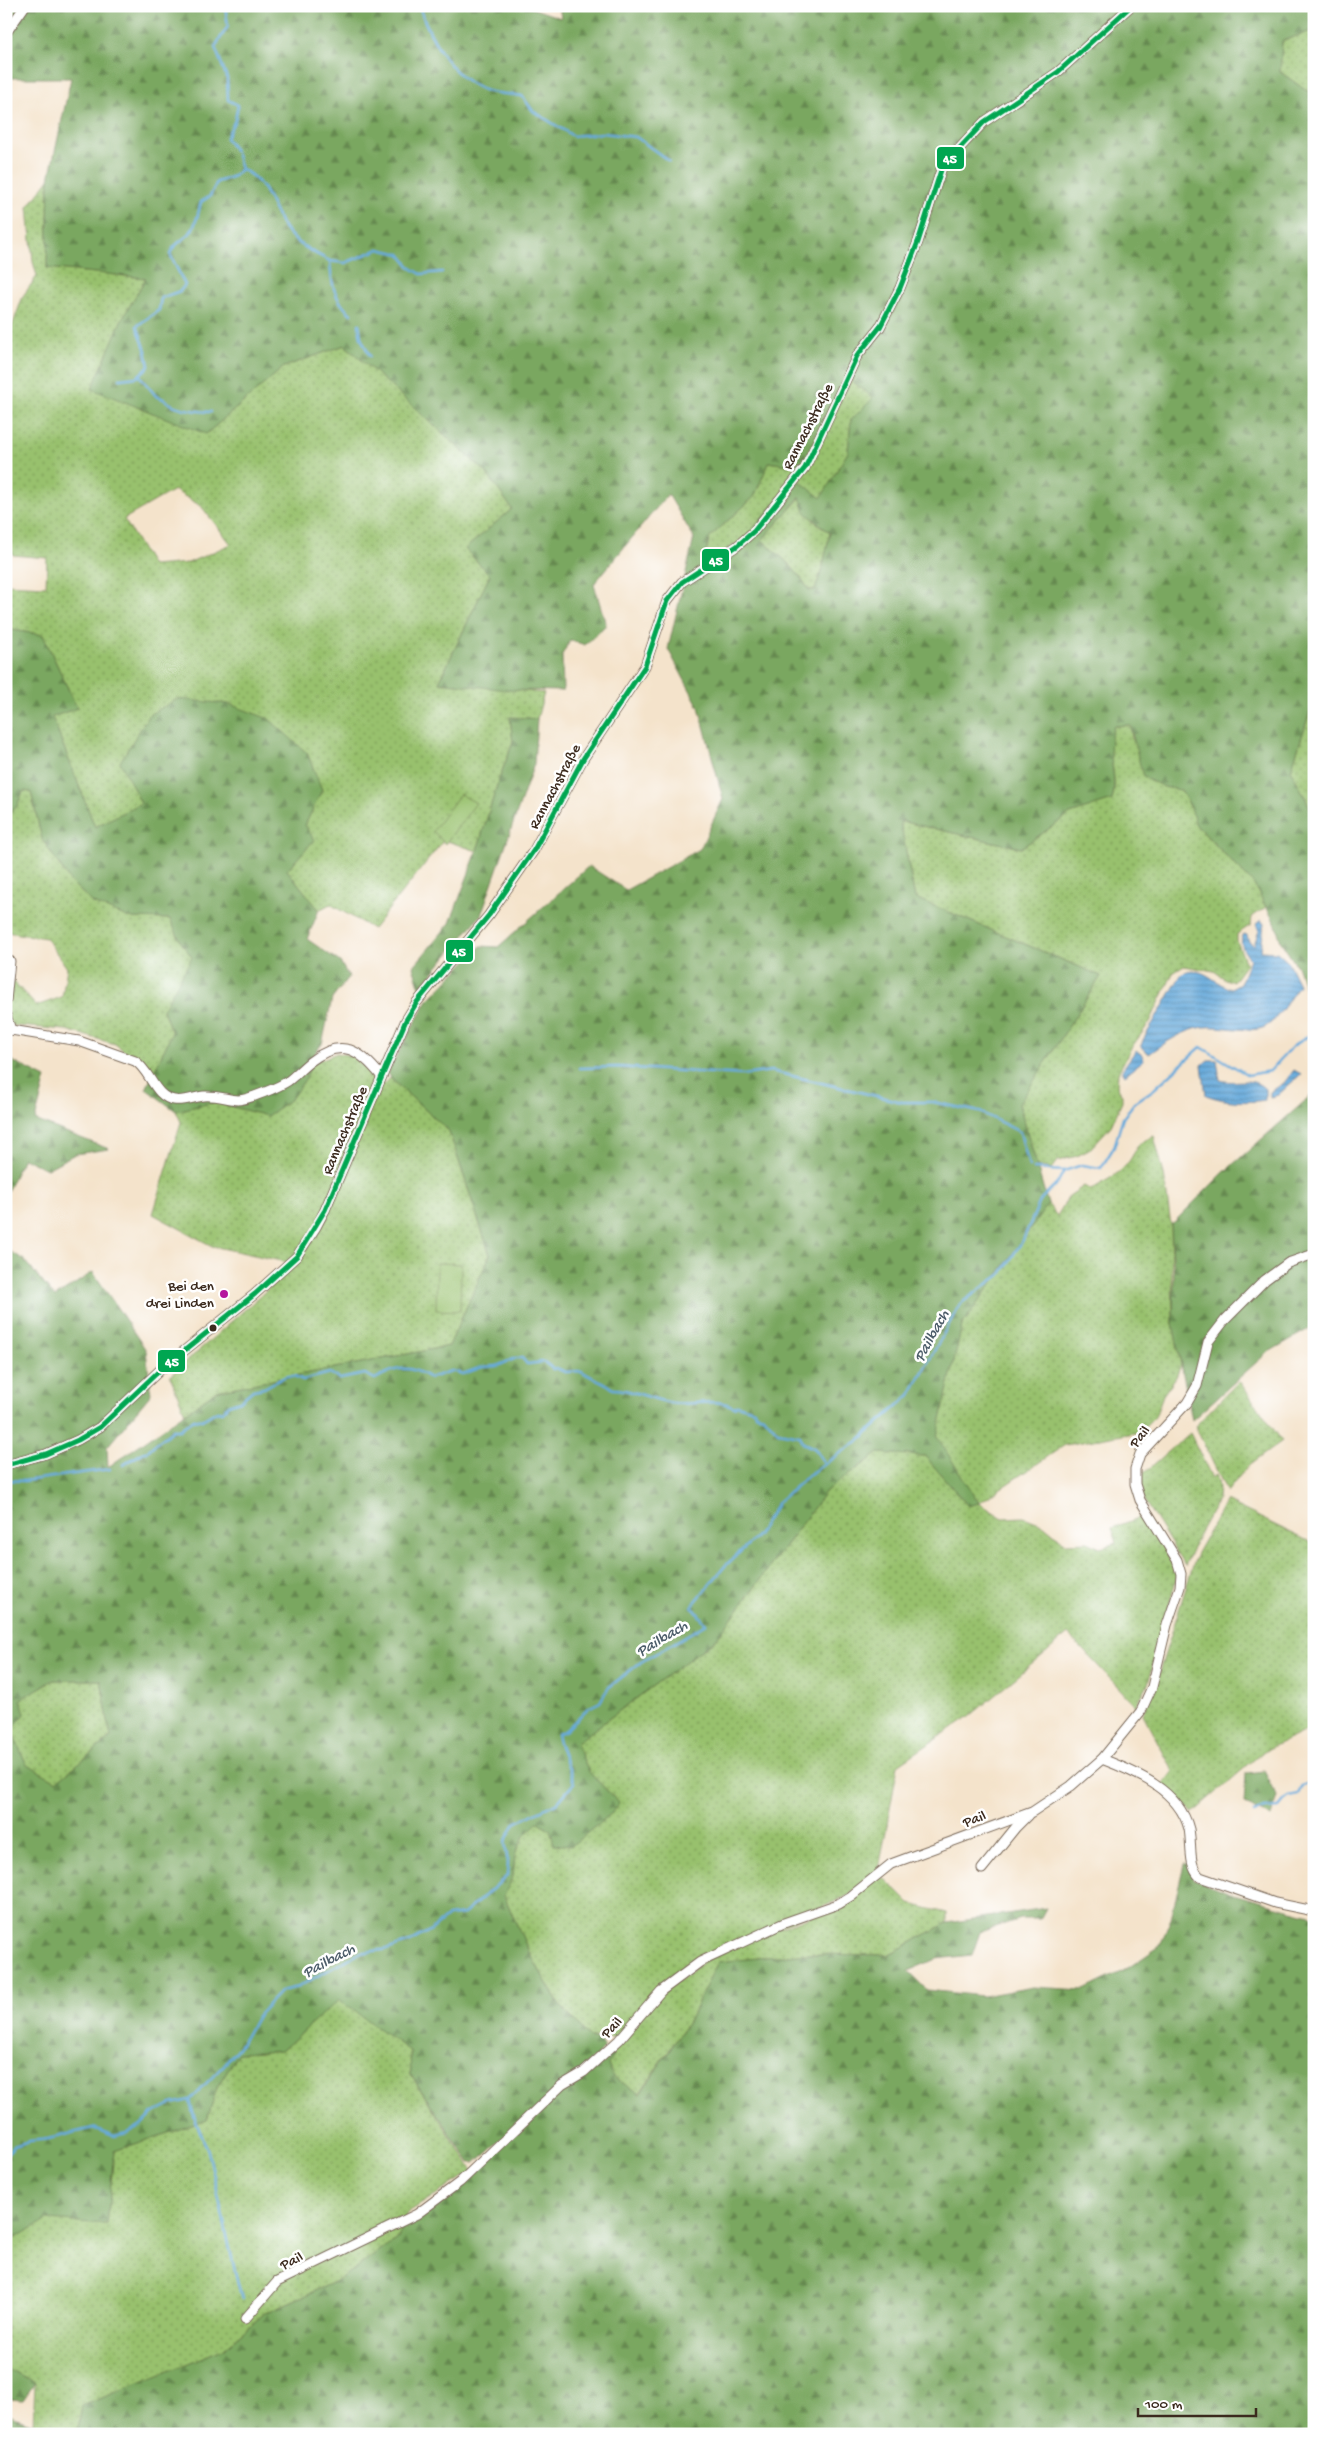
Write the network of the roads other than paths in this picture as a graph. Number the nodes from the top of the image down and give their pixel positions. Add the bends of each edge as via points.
1 (25, 6) edge
2 (1130, 6) edge
3 (6, 33) edge
4 (10, 962) dead end
5 (6, 1001) edge
6 (6, 1014) edge
7 (9, 1031) edge
8 (381, 1076) junction
9 (1314, 1254) edge
10 (6, 1464) edge
11 (1102, 1759) junction
12 (1032, 1812) junction
13 (982, 1869) dead end
14 (1314, 1911) edge
15 (245, 2319) dead end

1 - 3 street
2 - 8 street, Rannachstraße via 1058,72 984,122 942,167 900,288 880,326 857,356 805,468 754,532 682,582 667,601 637,681 583,759 546,830 489,916 417,1002 396,1039
4 - 5 street
6 - 7 street
7 - 8 street via 79,1041 134,1061 141,1065 162,1095 173,1100 204,1096 240,1100 288,1081 323,1052 335,1049 356,1051 367,1058
8 - 10 street, Rannachstraße via 325,1210 297,1256 255,1294 159,1370 100,1427 46,1454
9 - 11 street, Pail via 1288,1263 1225,1320 1208,1342 1197,1386 1187,1403 1140,1454 1135,1484 1140,1500 1177,1560 1180,1587 1152,1687 1141,1711
11 - 12 street, Pail via 1072,1786
11 - 14 street via 1137,1774 1178,1807 1189,1830 1194,1867 1200,1877 1275,1903
12 - 13 street, Pail
12 - 15 street, Pail via 897,1861 838,1904 784,1923 700,1962 661,1991 619,2040 584,2072 562,2085 460,2182 417,2214 277,2282

